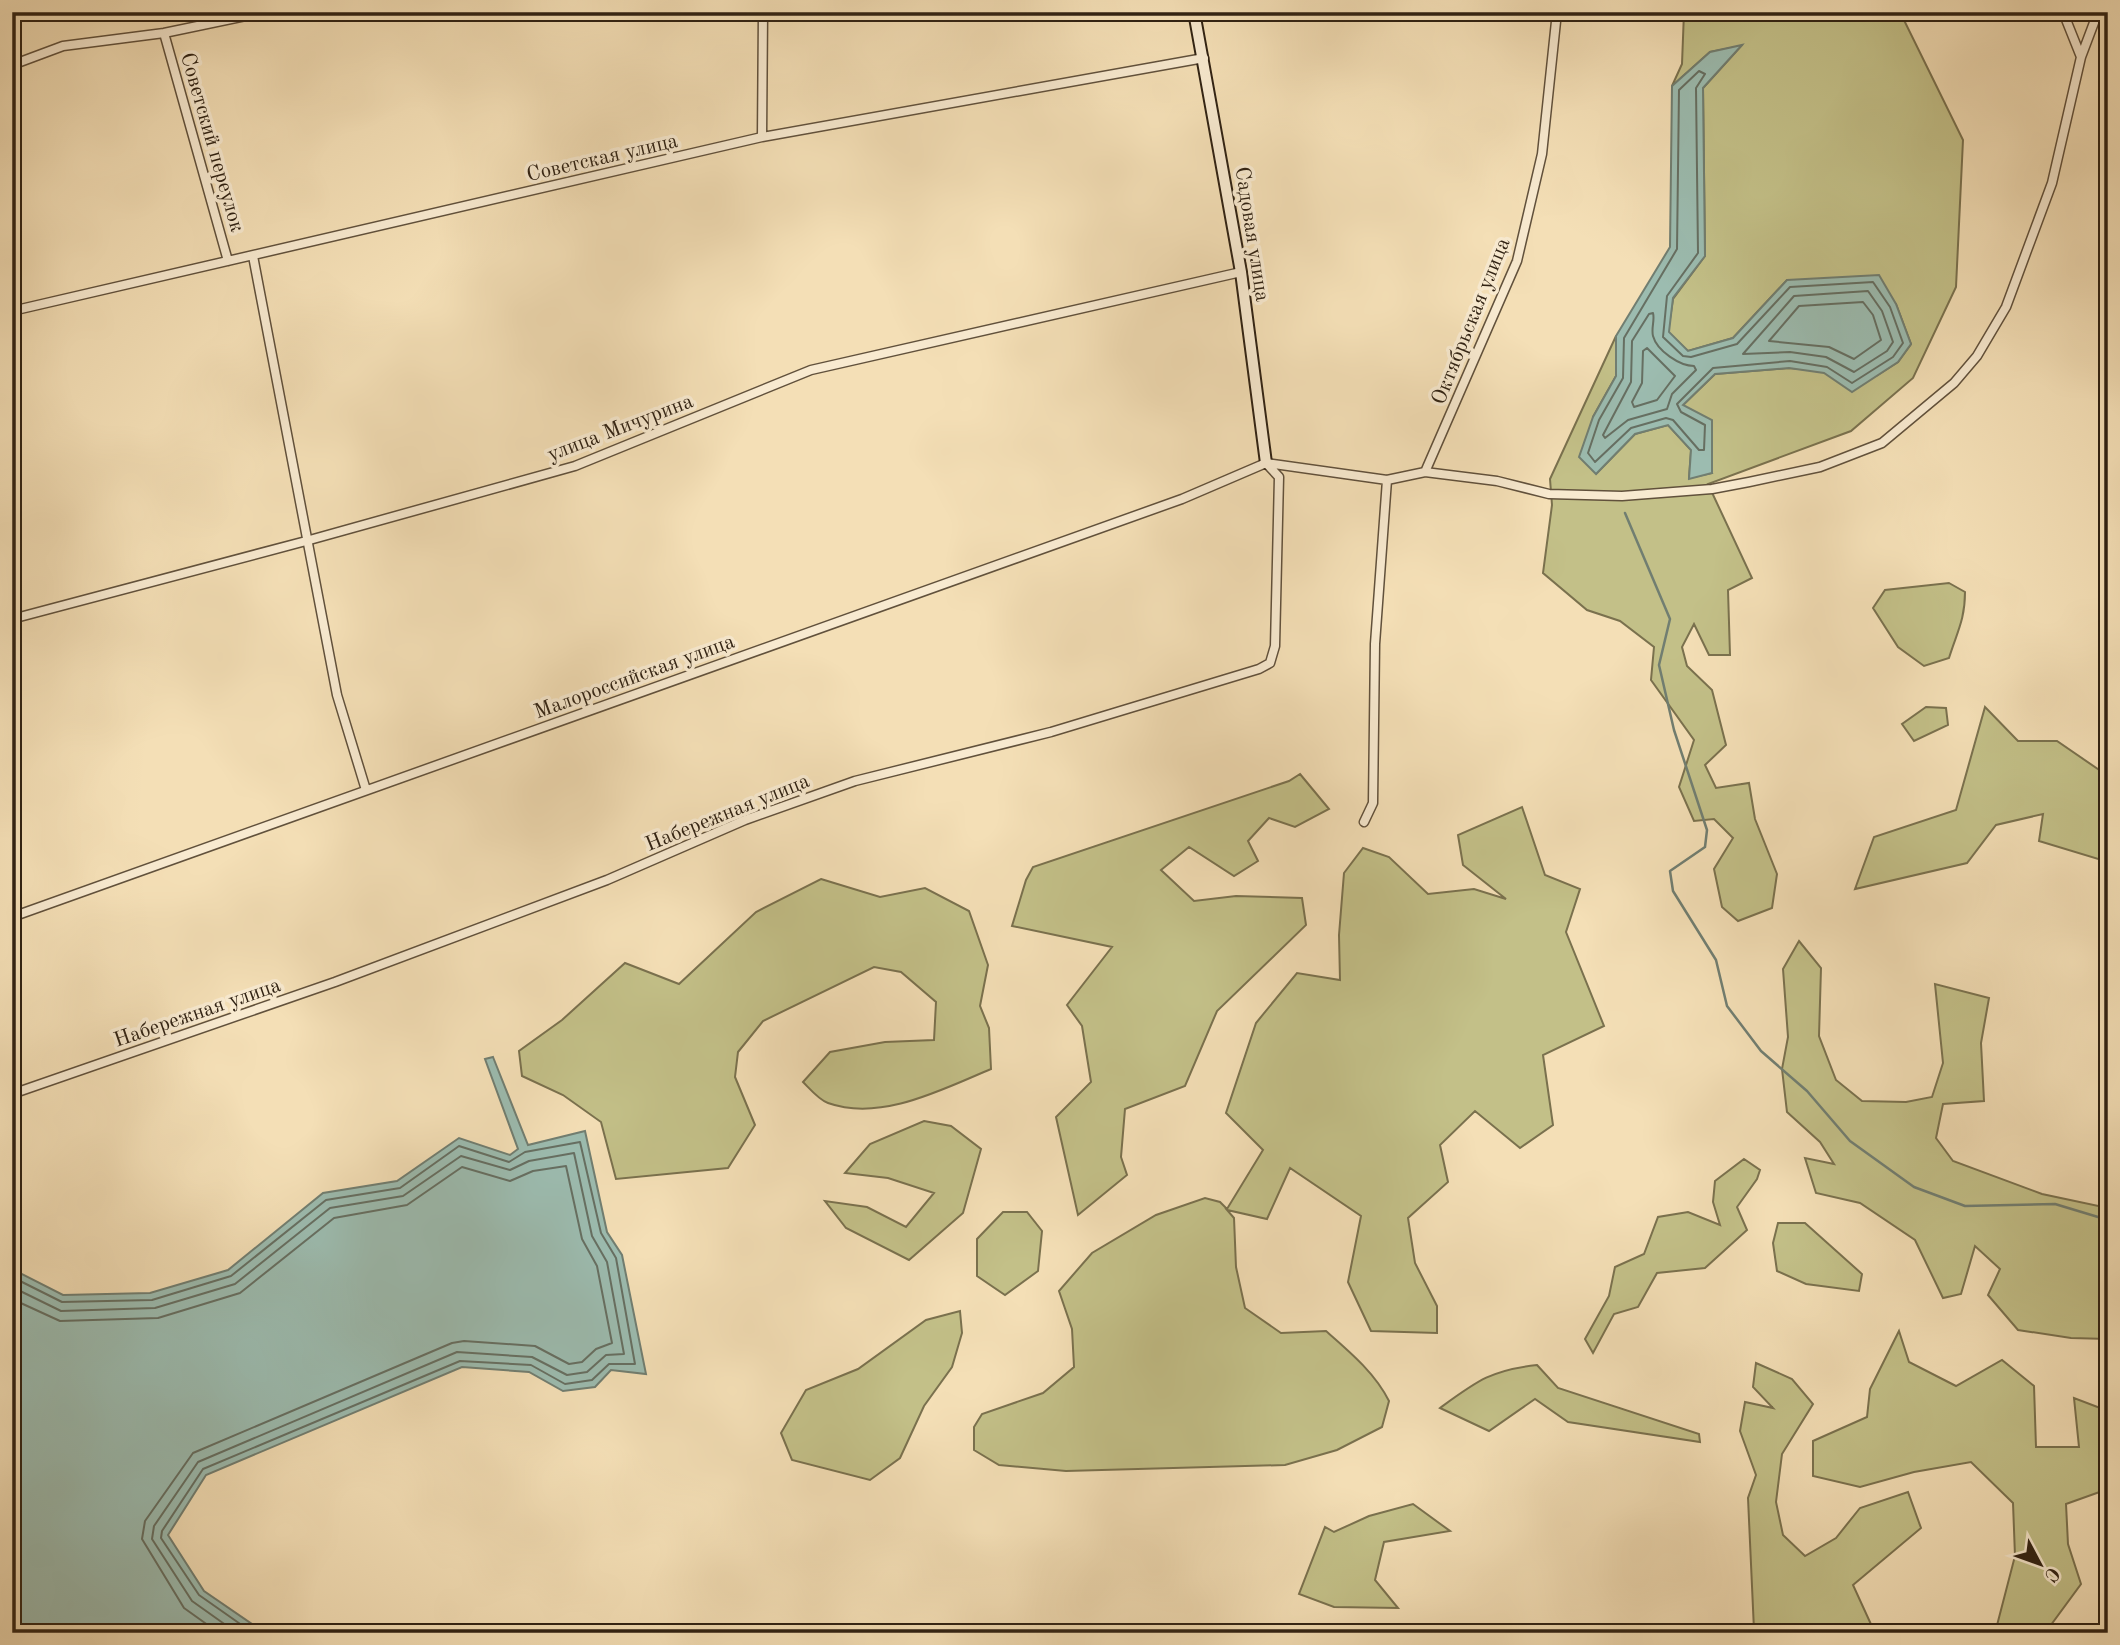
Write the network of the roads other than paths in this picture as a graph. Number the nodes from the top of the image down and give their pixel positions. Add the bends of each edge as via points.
1 (265, 12) edge
2 (763, 12) edge
3 (1194, 12) edge
4 (1557, 12) edge
5 (2063, 12) edge
6 (2098, 12) edge
7 (164, 33) junction
8 (2081, 57) junction
9 (1204, 58) junction
10 (12, 65) edge
11 (762, 138) junction
12 (253, 256) junction
13 (228, 261) junction
14 (1241, 272) junction
15 (12, 311) edge
16 (1266, 463) junction
17 (1425, 472) junction
18 (1387, 480) junction
19 (306, 541) junction
20 (12, 618) edge
21 (366, 790) junction
22 (1364, 822) dead end
23 (12, 917) edge
24 (12, 1094) edge

1 - 7 street
2 - 11 street
3 - 9 street, Садовая улица
4 - 17 street, Октябрьская улица via 1542,154 1517,261
5 - 8 street
6 - 8 street
7 - 10 street via 63,46
7 - 13 street, Советский переулок
8 - 17 street via 2052,183 2006,307 1977,356 1954,383 1882,443 1820,467 1749,482 1622,496 1549,494 1497,481
9 - 11 street, Советская улица
9 - 14 street, Садовая улица
11 - 12 street, Советская улица
12 - 13 street, Советская улица
12 - 19 street
13 - 15 street, Советская улица
14 - 16 street, Садовая улица
14 - 19 street, улица Мичурина via 811,370 575,466
16 - 18 street
16 - 21 street, Малороссийская улица via 1182,499
16 - 24 street, Набережная улица via 1279,477 1279,531 1275,646 1270,663 1259,670 1051,732 855,781 360,972
17 - 18 street
18 - 22 street via 1375,644 1373,803
19 - 20 street, улица Мичурина
19 - 21 street via 337,695
21 - 23 street, Малороссийская улица

